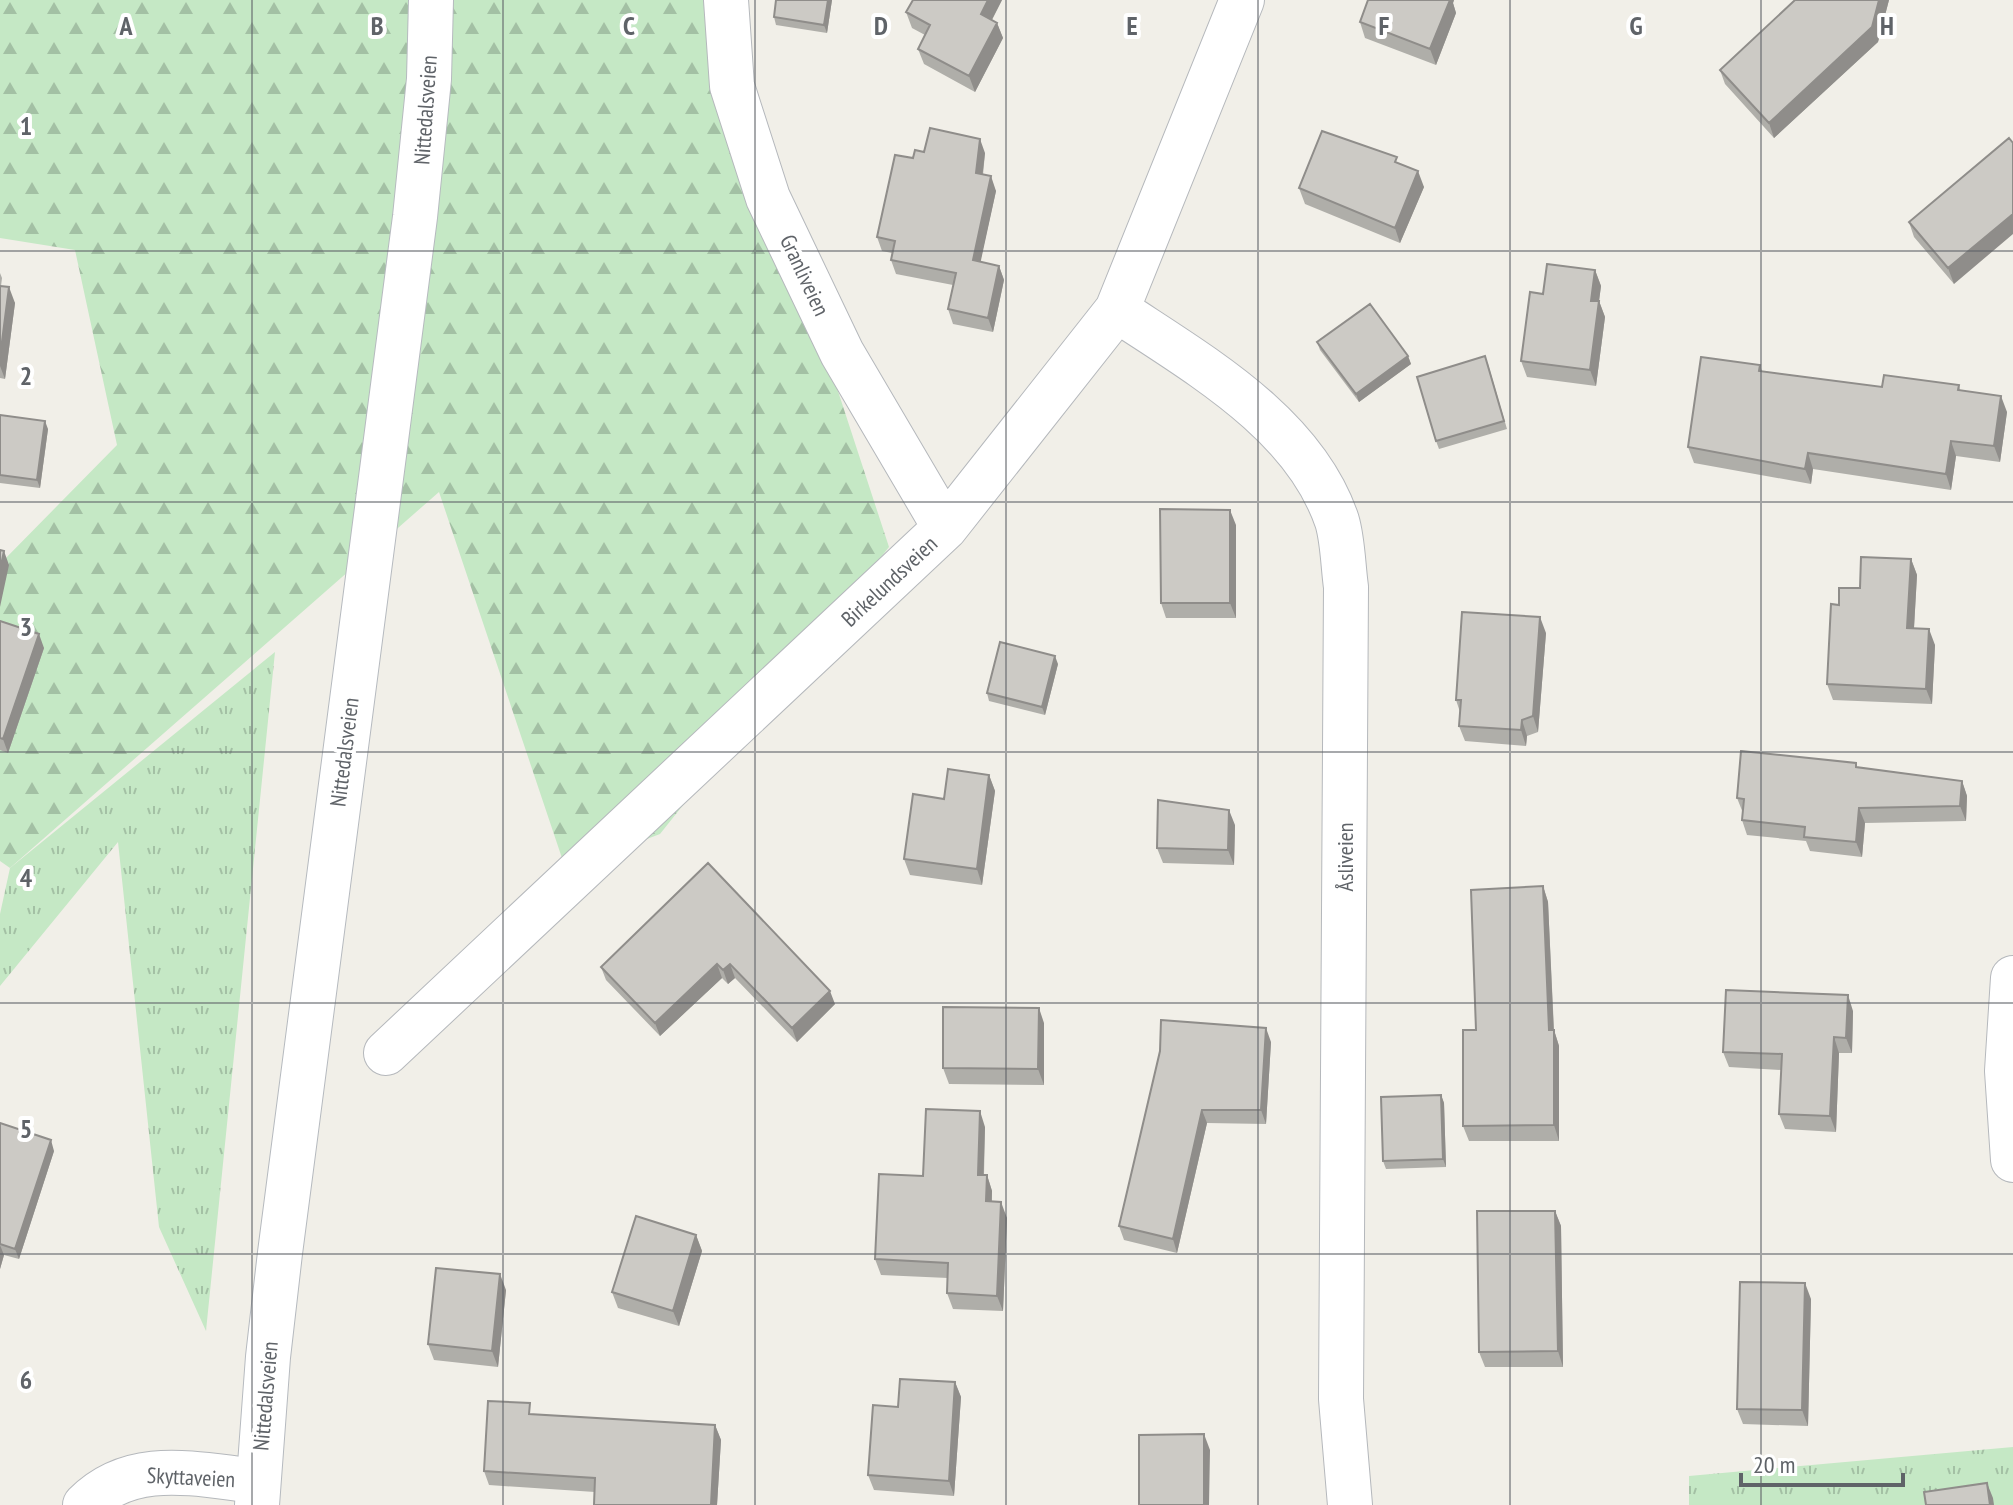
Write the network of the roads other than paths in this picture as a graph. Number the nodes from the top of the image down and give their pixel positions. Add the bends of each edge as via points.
1 (431, 0) edge
2 (726, 0) edge
3 (1242, 0) edge
4 (1117, 310) junction
5 (945, 528) junction
6 (2013, 978) edge
7 (386, 1053) dead end
8 (2013, 1160) edge
9 (258, 1493) edge
10 (85, 1505) edge
11 (1350, 1505) edge

1 - 9 street, Nittedalsveien via 415,217 277,1282
2 - 5 street, Granliveien via 732,86 768,198 842,353
3 - 4 street, Birkelundsveien
4 - 5 street, Birkelundsveien
4 - 11 street, Åsliveien via 1242,394 1313,470 1337,522 1346,587 1341,1399
5 - 7 street, Birkelundsveien
6 - 8 street via 2007,1071
9 - 10 street, Skyttaveien via 134,1474

